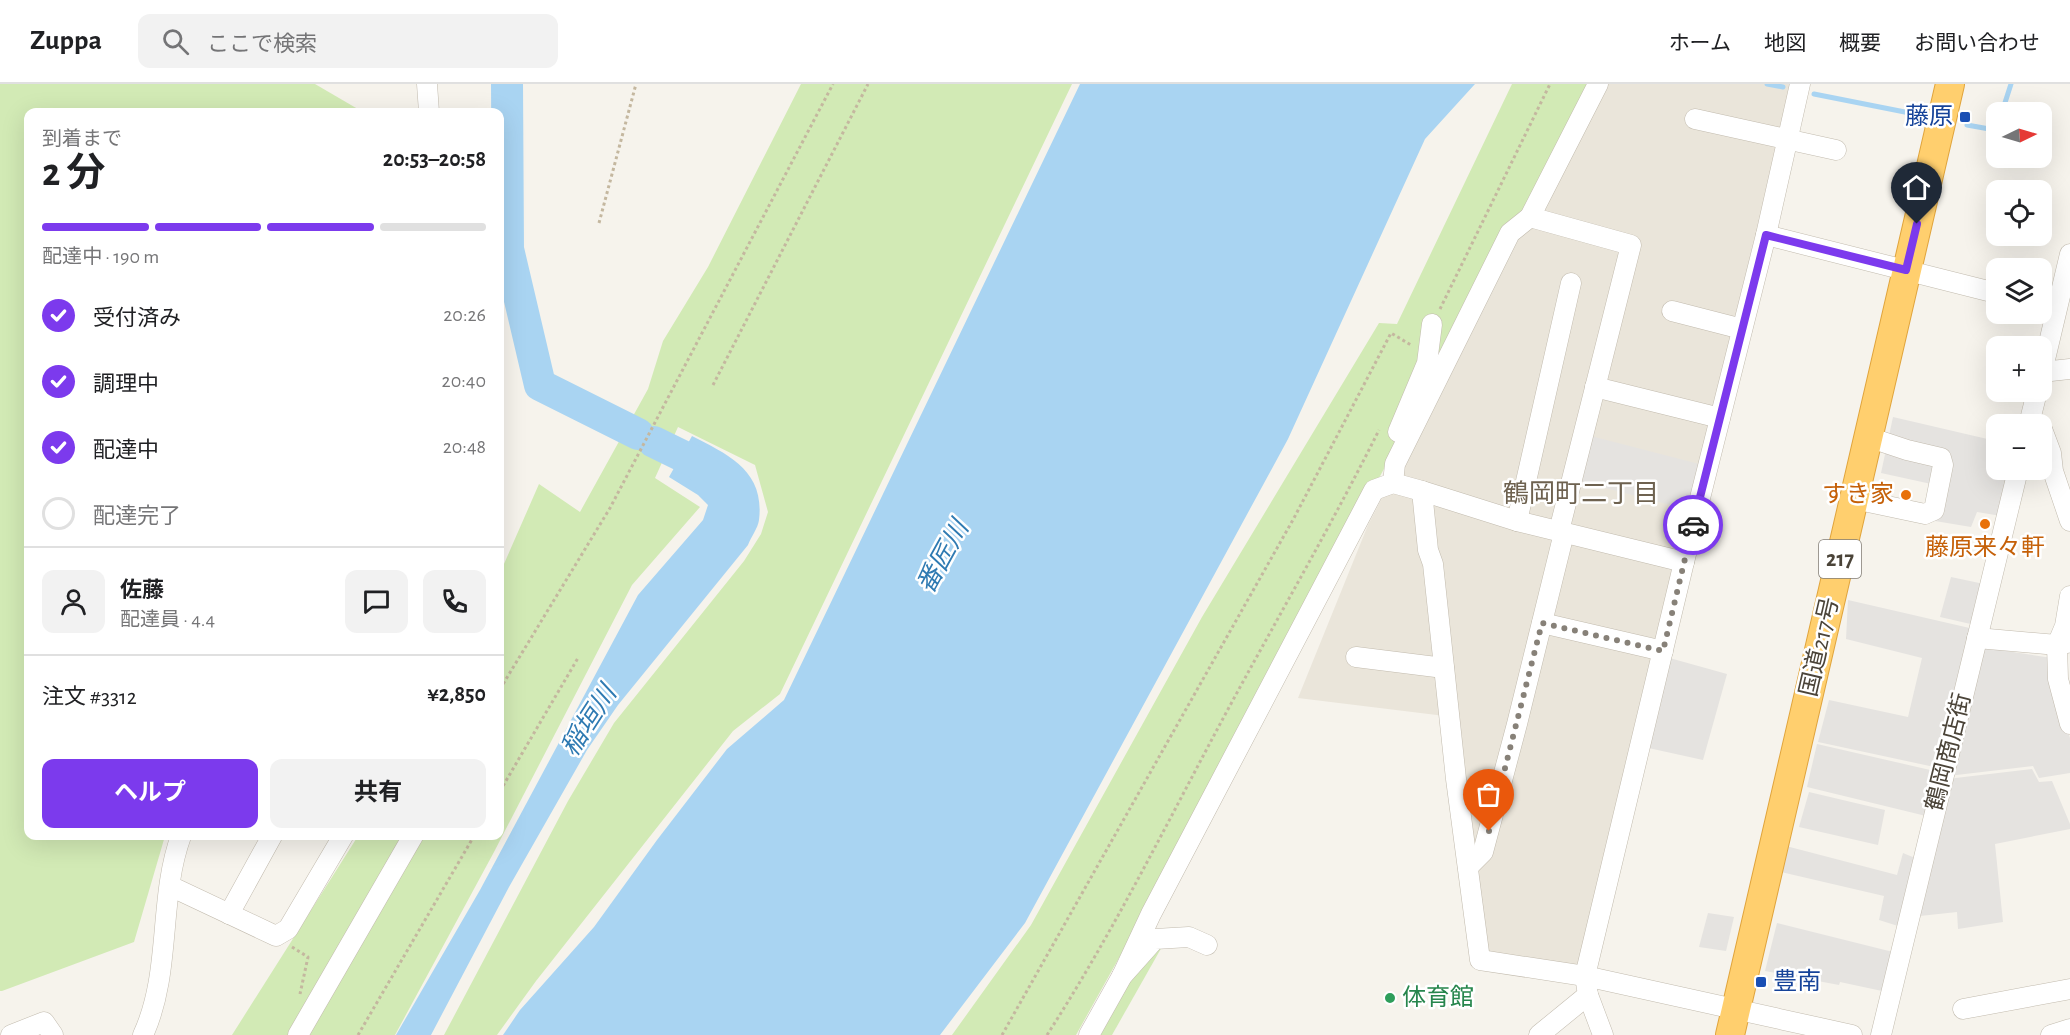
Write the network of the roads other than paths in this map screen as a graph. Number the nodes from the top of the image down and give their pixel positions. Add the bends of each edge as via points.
1 (427, 84) edge
2 (1598, 84) edge
3 (1800, 84) edge
4 (1950, 84) edge
5 (429, 108) edge
6 (1695, 119) dead end
7 (1788, 138) junction
8 (1836, 150) dead end
9 (1530, 217) junction
10 (1766, 235) junction
11 (2070, 254) edge
12 (1906, 270) junction
13 (1571, 283) dead end
14 (1986, 290) edge
15 (2052, 299) edge
16 (1672, 310) dead end
17 (1432, 324) road end
18 (1742, 329) junction
19 (2070, 369) edge
20 (2052, 371) edge
21 (1595, 387) junction
22 (1720, 418) junction
23 (1868, 437) junction
24 (2060, 453) edge
25 (2016, 480) edge
26 (1393, 483) junction
27 (1374, 490) junction
28 (1422, 491) junction
29 (1854, 499) junction
30 (1517, 521) junction
31 (2070, 521) edge
32 (1561, 532) junction
33 (1684, 562) junction
34 (2070, 596) edge
35 (1542, 623) junction
36 (1977, 638) junction
37 (2063, 644) edge
38 (1663, 651) junction
39 (1356, 657) dead end
40 (1444, 668) junction
41 (2070, 724) edge
42 (181, 840) edge
43 (270, 840) edge
44 (341, 840) edge
45 (411, 840) edge
46 (1468, 867) junction
47 (170, 886) junction
48 (229, 914) junction
49 (1207, 945) dead end
50 (1122, 976) junction
51 (1587, 986) junction
52 (2070, 989) edge
53 (1963, 1009) dead end
54 (1733, 1022) edge
55 (2070, 1029) edge
56 (11, 1035) edge
57 (53, 1035) edge
58 (143, 1035) edge
59 (298, 1035) edge
60 (1089, 1035) edge
61 (1539, 1035) edge
62 (1603, 1035) edge
63 (1852, 1035) edge
64 (1881, 1035) edge
65 (2051, 1035) edge

1 - 5 street
2 - 9 street
3 - 7 street
4 - 12 highway, 国道217号 / 217
6 - 7 street
7 - 8 street
7 - 10 street
9 - 21 street via 1630,245
9 - 26 street via 1510,233 1395,464
10 - 12 street
10 - 18 street
11 - 15 street
12 - 14 street
12 - 23 highway, 国道217号 / 217
13 - 30 street
16 - 18 street
17 - 27 street via 1427,363
18 - 22 street
19 - 20 street
21 - 22 street
21 - 32 street
22 - 33 street
23 - 29 highway, 国道217号 / 217
23 - 29 street via 1941,458 1934,510 1925,513
24 - 31 street via 2053,471
25 - 36 street, 鶴岡商店街
26 - 27 street
26 - 28 street
27 - 50 street
28 - 30 street
28 - 40 street
29 - 54 highway, 国道217号 / 217
30 - 32 street
32 - 33 street
32 - 35 street
33 - 38 street
34 - 37 street
35 - 38 street
35 - 46 street via 1483,852
36 - 37 street
36 - 64 street, 鶴岡商店街
37 - 41 street via 2058,679
38 - 51 street
39 - 40 street
40 - 46 street
42 - 47 street
43 - 48 street
44 - 48 street via 288,928 276,936
45 - 59 street
46 - 51 street via 1479,960
47 - 48 street
47 - 58 street via 159,982
49 - 50 street via 1189,936 1155,939
50 - 60 street
51 - 54 street
51 - 61 street
51 - 62 street
52 - 53 street
54 - 63 street
55 - 65 street
56 - 57 street via 44,1022

